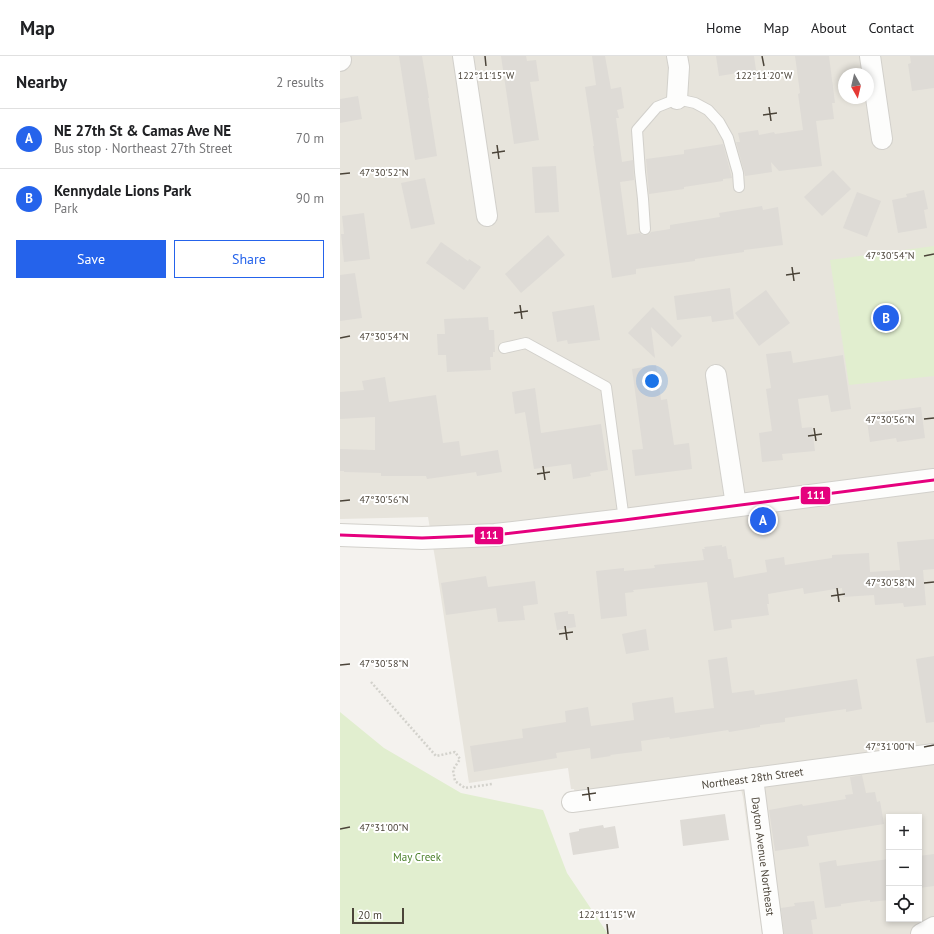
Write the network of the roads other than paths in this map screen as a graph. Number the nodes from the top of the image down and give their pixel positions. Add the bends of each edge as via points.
1 (463, 56) edge
2 (677, 56) edge
3 (870, 56) edge
4 (677, 100) junction
5 (882, 139) dead end
6 (739, 187) dead end
7 (487, 216) dead end
8 (645, 229) dead end
9 (504, 348) dead end
10 (716, 375) dead end
11 (934, 480) edge
12 (736, 505) junction
13 (624, 520) junction
14 (340, 534) edge
15 (934, 754) edge
16 (753, 778) junction
17 (572, 802) dead end
18 (934, 927) edge
19 (773, 934) edge
20 (921, 934) edge

1 - 7 street
2 - 4 street
3 - 5 street
4 - 6 lane via 708,110 719,122 728,138 738,173
4 - 8 lane via 657,107 638,130
9 - 13 lane via 526,343 606,387
10 - 12 street
11 - 12 street
12 - 13 street
13 - 14 street via 456,537
15 - 16 street, Northeast 28th Street
16 - 17 street, Northeast 28th Street
16 - 19 street, Dayton Avenue Northeast
18 - 20 street

